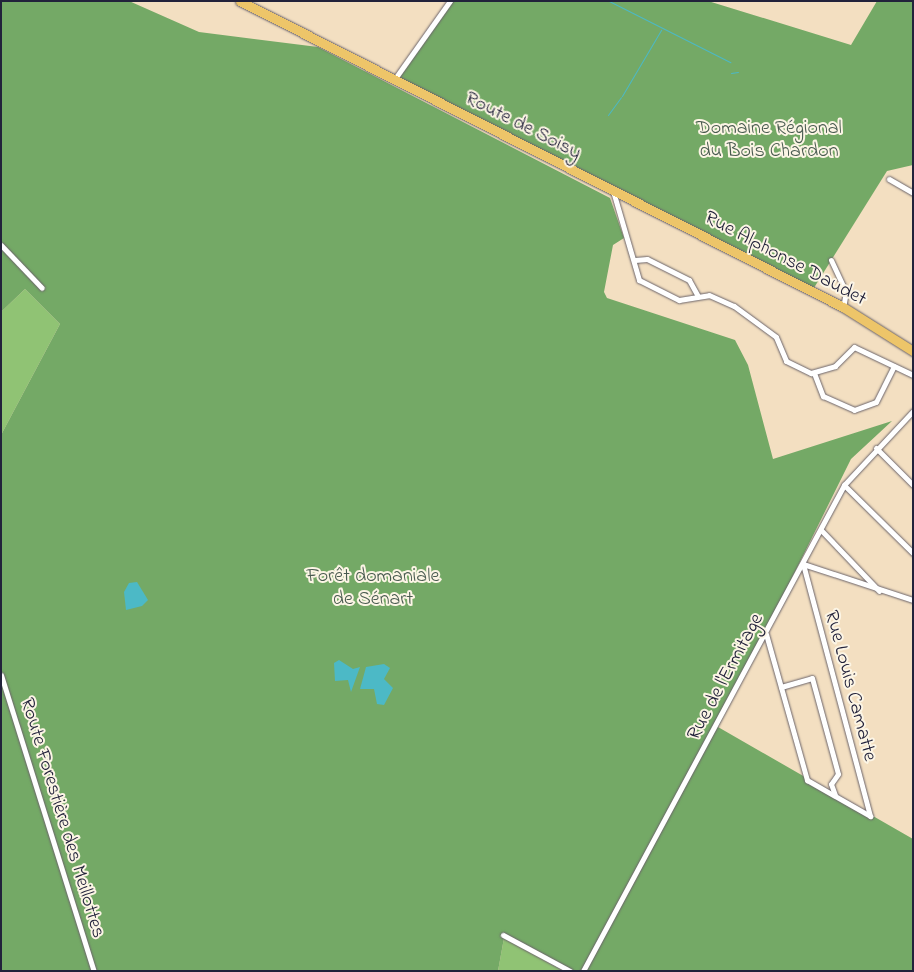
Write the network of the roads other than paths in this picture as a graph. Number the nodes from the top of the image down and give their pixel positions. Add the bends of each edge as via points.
1 (240, 1) edge
2 (450, 1) edge
3 (394, 80) junction
4 (889, 179) dead end
5 (612, 191) junction
6 (913, 193) edge
7 (637, 203) joint
8 (1, 245) edge
9 (635, 260) junction
10 (831, 260) dead end
11 (42, 288) dead end
12 (698, 296) junction
13 (843, 307) junction
14 (913, 351) edge
15 (894, 366) junction
16 (814, 373) junction
17 (913, 375) edge
18 (913, 411) edge
19 (876, 448) junction
20 (844, 485) junction
21 (913, 486) edge
22 (821, 530) junction
23 (913, 553) edge
24 (802, 564) junction
25 (880, 591) junction
26 (912, 601) edge
27 (766, 634) junction
28 (1, 675) edge
29 (781, 687) junction
30 (835, 795) junction
31 (503, 934) dead end
32 (94, 971) edge
33 (570, 971) edge
34 (583, 971) edge

1 - 3 main road, Route de Soisy
2 - 3 street
3 - 5 main road, Route de Soisy
4 - 6 street
5 - 7 main road, Route de Soisy
5 - 9 street
7 - 13 main road, Rue Alphonse Daudet
8 - 11 street
9 - 12 street via 647,259 689,280
9 - 12 street via 639,280 679,300
10 - 13 street via 846,292
12 - 16 street via 713,296 738,309 776,337 786,361
13 - 14 main road, Rue Alphonse Daudet
15 - 16 street via 854,347 847,349 835,366
15 - 16 street via 876,402 854,410 823,396
15 - 17 street
18 - 19 street, Rue de l'Ermitage
19 - 20 street, Rue de l'Ermitage
19 - 21 street
20 - 22 street, Rue de l'Ermitage
20 - 23 street
22 - 24 street, Rue de l'Ermitage
22 - 25 street
24 - 25 street
24 - 27 street, Rue de l'Ermitage
24 - 30 street, Rue Louis Camatte via 870,816
25 - 26 street
27 - 29 street
27 - 34 street, Rue de l'Ermitage
28 - 32 street, Route Forestière des Meillottes
29 - 30 street via 807,780
29 - 30 street via 812,678 838,774 831,784
31 - 33 street

